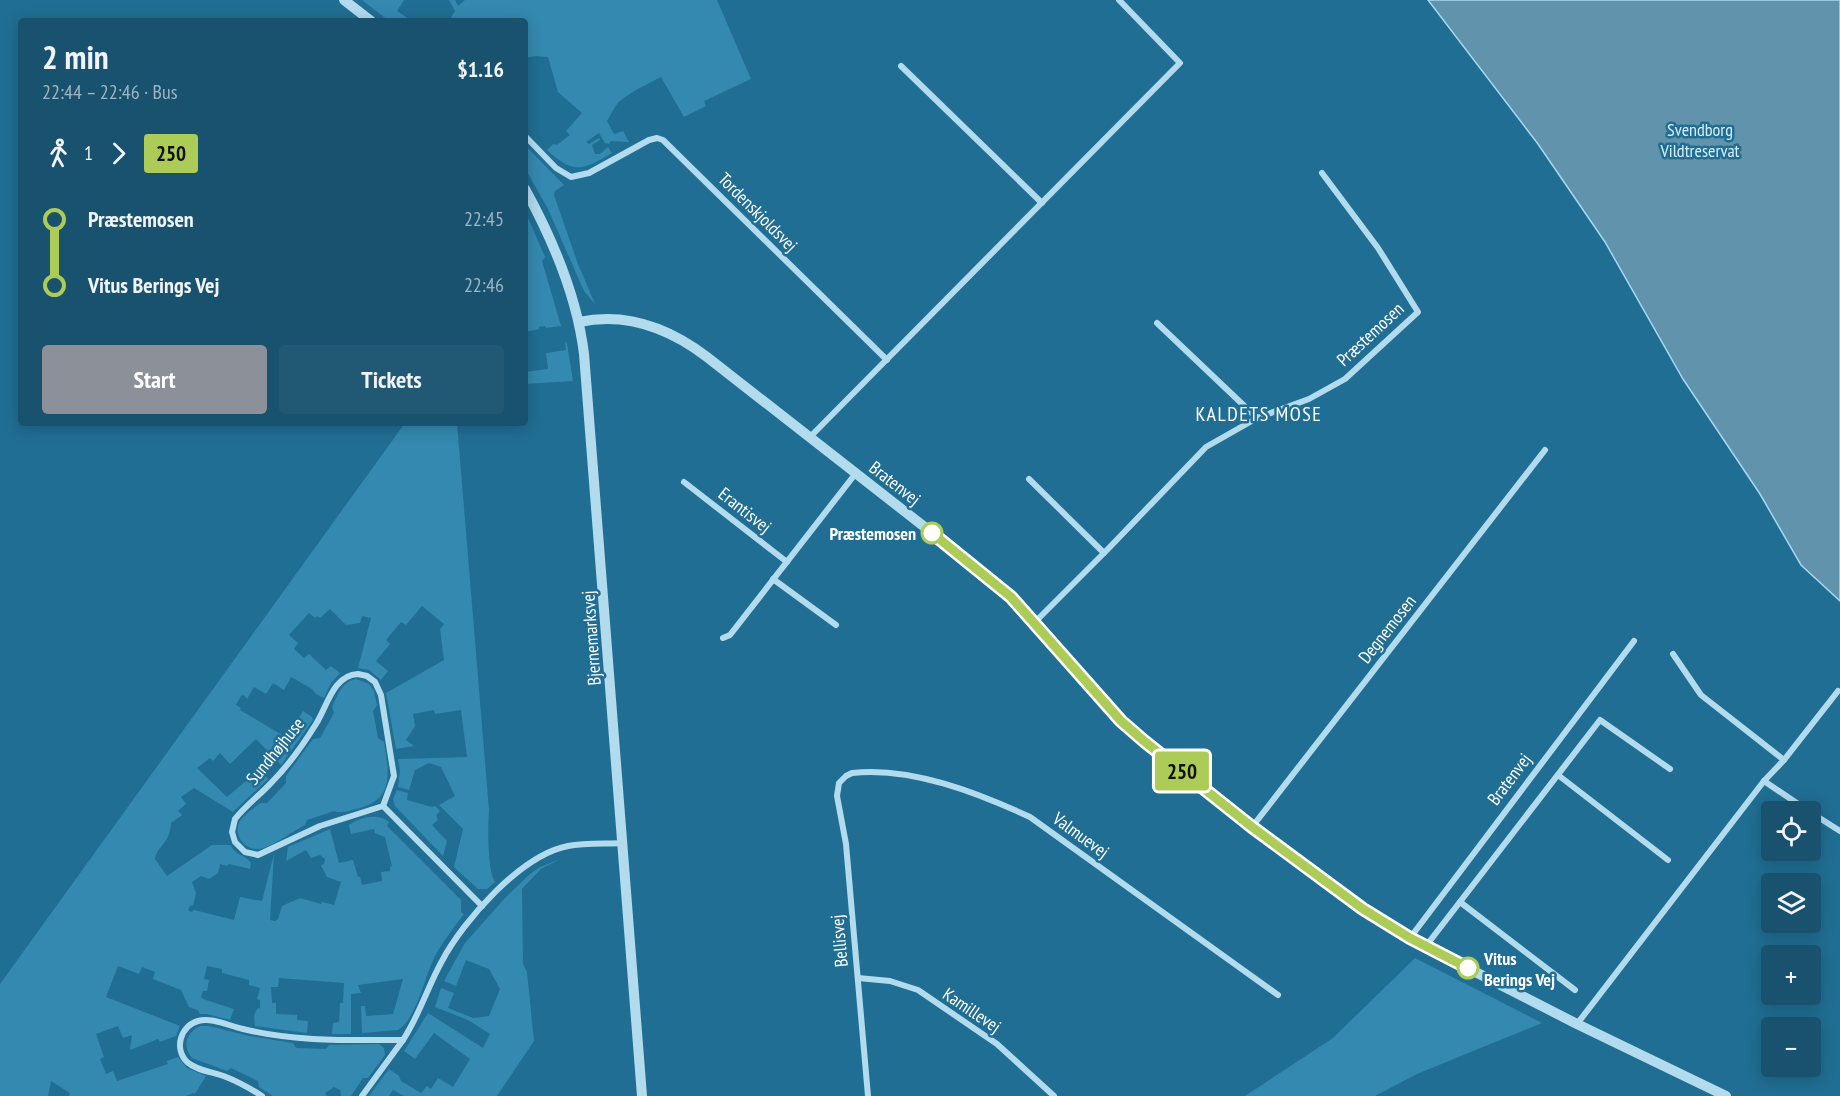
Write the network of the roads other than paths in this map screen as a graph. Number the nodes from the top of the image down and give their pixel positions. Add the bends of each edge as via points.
1 (344, 0) edge
2 (1119, 0) edge
3 (367, 18) edge
4 (901, 66) dead end
5 (528, 139) edge
6 (1322, 173) dead end
7 (528, 195) edge
8 (1042, 203) junction
9 (579, 322) junction
10 (1157, 323) dead end
11 (887, 360) junction
12 (1257, 418) junction
13 (811, 436) junction
14 (1545, 450) dead end
15 (856, 473) junction
16 (1029, 479) dead end
17 (684, 482) dead end
18 (1104, 553) junction
19 (787, 562) junction
20 (773, 579) junction
21 (1035, 622) junction
22 (836, 625) dead end
23 (723, 638) dead end
24 (1634, 641) dead end
25 (1674, 654) dead end
26 (1838, 692) dead end
27 (1784, 760) junction
28 (1670, 768) dead end
29 (1558, 775) junction
30 (1764, 781) junction
31 (839, 783) joint
32 (1794, 801) edge
33 (383, 806) junction
34 (1821, 819) edge
35 (1252, 827) junction
36 (1840, 831) edge
37 (623, 843) junction
38 (1668, 860) dead end
39 (1460, 902) junction
40 (482, 906) junction
41 (1410, 938) junction
42 (1426, 946) junction
43 (858, 978) junction
44 (1575, 990) dead end
45 (1278, 995) dead end
46 (1577, 1024) junction
47 (403, 1040) junction
48 (262, 1096) edge
49 (362, 1096) edge
50 (642, 1096) edge
51 (868, 1096) edge
52 (1054, 1096) edge
53 (1725, 1096) edge

1 - 3 street
2 - 8 street via 1180,63
4 - 8 street
5 - 11 street, Tordenskjoldsvej via 567,176 584,175 649,140 663,140
6 - 12 street, Præstemosen via 1378,248 1418,312 1345,379 1309,399
7 - 9 street, Bjernemarksvej via 562,268
8 - 11 street
9 - 13 street, Bratenvej via 634,320 670,333 696,348
9 - 37 street, Bjernemarksvej via 589,393
10 - 12 street
11 - 13 street
12 - 18 street, Præstemosen via 1206,447
13 - 15 street, Bratenvej
14 - 35 street, Degnemosen
15 - 19 street
15 - 21 street, Bratenvej via 994,582
16 - 18 street
17 - 19 street, Erantisvej
18 - 21 street, Præstemosen
19 - 20 street
20 - 22 street
20 - 23 street via 730,635
21 - 35 street, Bratenvej via 1121,721
24 - 41 street, Bratenvej
25 - 27 street via 1701,695
26 - 27 street
27 - 30 street
28 - 29 street, Bratenvej via 1600,720
29 - 38 street, Bratenvej
29 - 39 street, Bratenvej
30 - 32 street
30 - 46 street
31 - 43 street, Bellisvej via 837,796 846,844
31 - 45 street, Valmuevej via 852,774 899,775 990,798 1030,817
33 - 33 street, Sundhøjhuse via 394,776 381,695 371,679 353,674 336,686 293,758 235,819 233,837 242,851 258,855 320,826
33 - 40 street
34 - 36 street
35 - 41 street, Bratenvej via 1363,909
37 - 40 street via 567,846 544,854 516,873
37 - 50 street, Bjernemarksvej
39 - 42 street, Bratenvej
39 - 44 street
40 - 47 street via 449,948
41 - 42 street, Bratenvej
42 - 46 street, Bratenvej
43 - 51 street, Bellisvej
43 - 52 street, Kamillevej via 890,981 918,990 997,1044
46 - 53 street, Bratenvej
47 - 48 street via 299,1039 205,1020 185,1028 180,1044 187,1061
47 - 49 street

